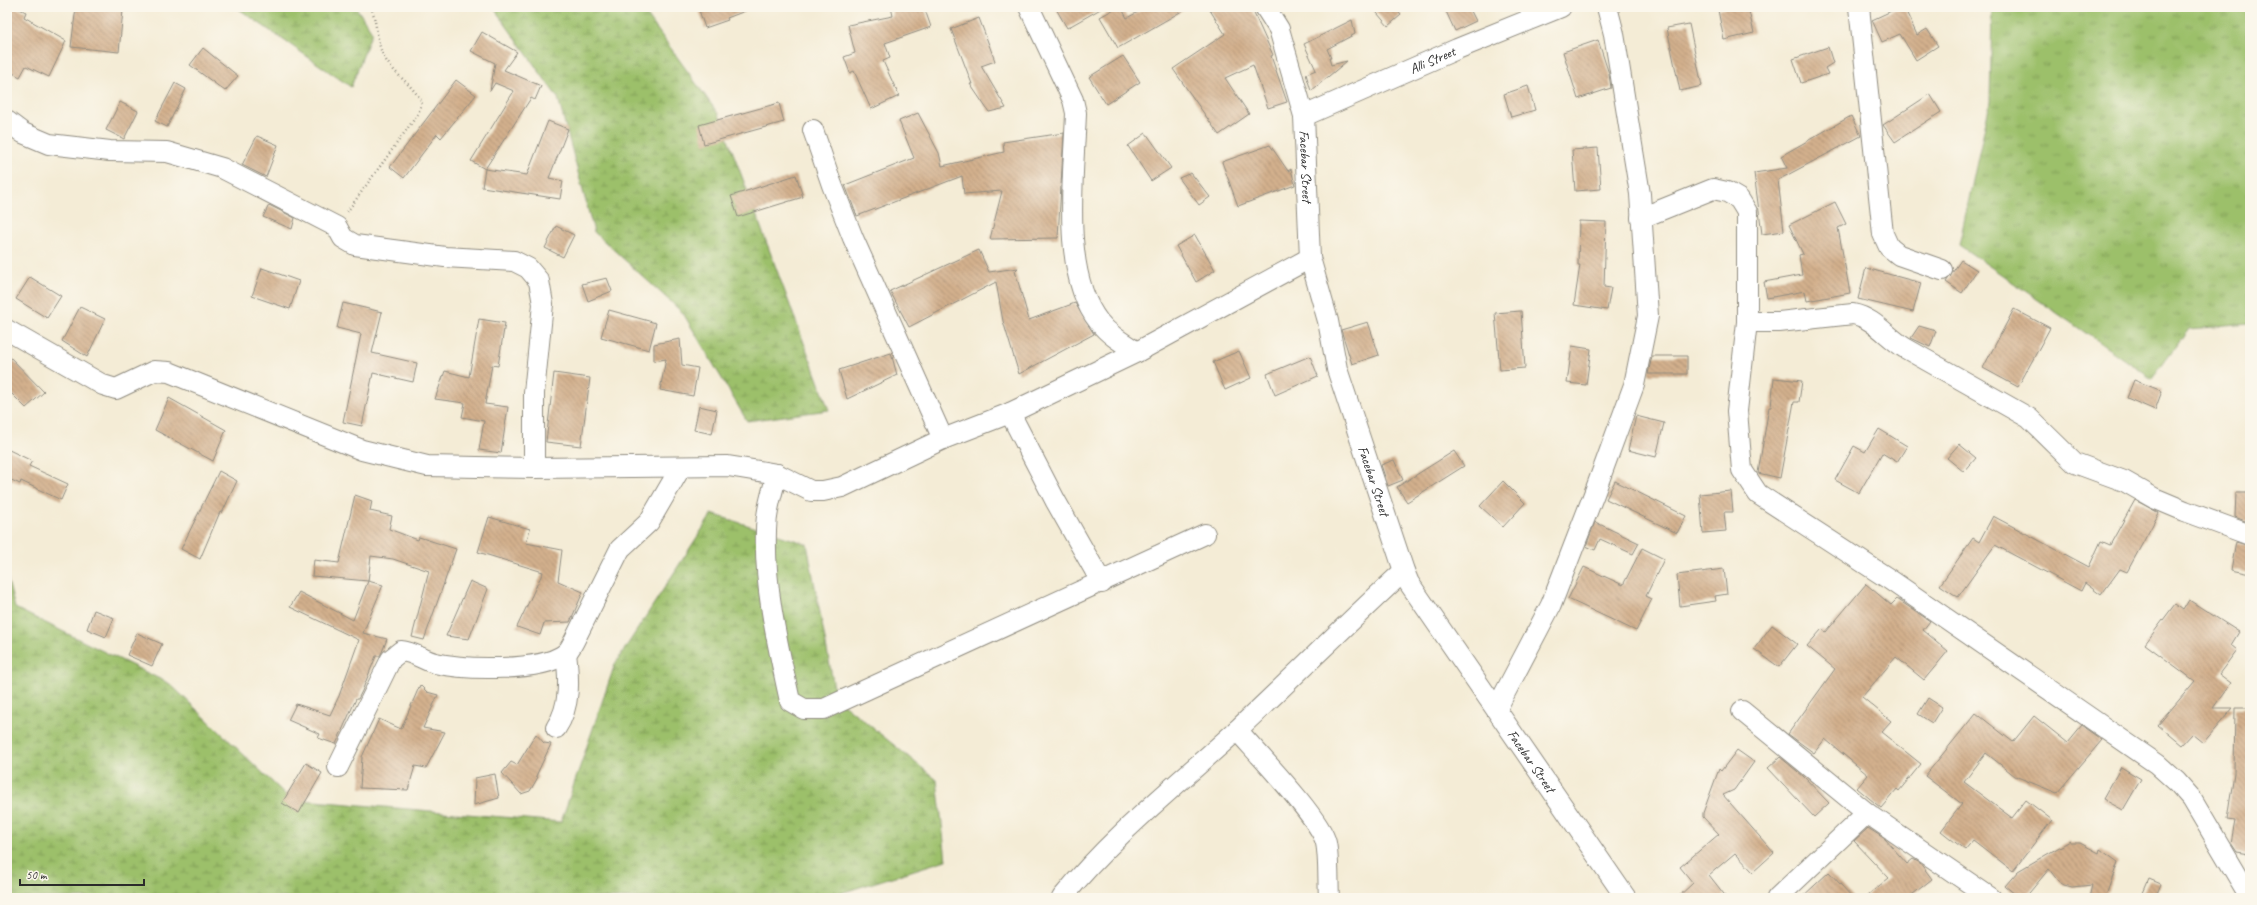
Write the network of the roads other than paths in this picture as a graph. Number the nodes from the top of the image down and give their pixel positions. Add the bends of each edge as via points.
1 (1029, 7) edge
2 (1265, 7) edge
3 (1561, 7) edge
4 (1607, 7) edge
5 (1859, 7) edge
6 (1304, 116) junction
7 (7, 121) edge
8 (813, 130) dead end
9 (1641, 218) junction
10 (1310, 258) junction
11 (1942, 270) dead end
12 (1748, 322) junction
13 (7, 330) edge
14 (1137, 352) junction
15 (1010, 413) junction
16 (943, 439) junction
17 (681, 467) junction
18 (534, 468) junction
19 (777, 474) junction
20 (1205, 534) dead end
21 (2250, 535) edge
22 (1404, 571) junction
23 (1102, 583) junction
24 (566, 653) junction
25 (1497, 708) junction
26 (1742, 711) dead end
27 (556, 728) dead end
28 (1237, 730) junction
29 (338, 767) dead end
30 (1867, 812) junction
31 (2250, 897) edge
32 (1062, 898) edge
33 (1329, 898) edge
34 (1626, 898) edge
35 (1777, 898) edge
36 (1991, 898) edge

1 - 14 street via 1073,100 1076,113 1072,203 1076,269 1091,312 1099,323 1109,334
2 - 6 street, Facebar Street via 1279,29
3 - 6 street, Alli Street via 1457,48
4 - 9 street via 1633,146
5 - 11 street via 1883,234 1889,247 1899,255
6 - 10 street, Facebar Street
7 - 18 street via 23,133 49,144 110,151 167,152 222,168 337,227 343,238 355,245 445,258 514,261 528,268 539,281 543,304 534,393
8 - 16 street via 853,238
9 - 12 street via 1713,189 1727,192 1739,199 1747,212
9 - 25 street via 1648,316 1634,385 1551,605
10 - 14 street
10 - 22 street, Facebar Street via 1328,322 1337,369
12 - 21 street via 1861,315 1868,318 1892,341 2029,418 2075,463 2124,481 2184,511
12 - 31 street via 1737,411 1742,470 1758,494 1889,579 2157,764 2192,799
13 - 18 street via 110,387 116,388 154,371 169,372 362,450 427,466
14 - 15 street
15 - 16 street
15 - 23 street
16 - 19 street via 842,487 811,491
17 - 18 street
17 - 19 street via 728,466
17 - 24 street via 649,522 620,549
19 - 23 street via 768,508 768,576 777,641 790,701 804,709 824,710
20 - 23 street
22 - 25 street, Facebar Street via 1409,583
22 - 28 street
24 - 27 street via 566,706
24 - 29 street via 552,660 494,668 457,667 433,663 412,652 401,651 391,659
25 - 34 street, Facebar Street
26 - 30 street
28 - 32 street via 1112,842
28 - 33 street via 1300,802 1320,829 1326,842
30 - 35 street
30 - 36 street

